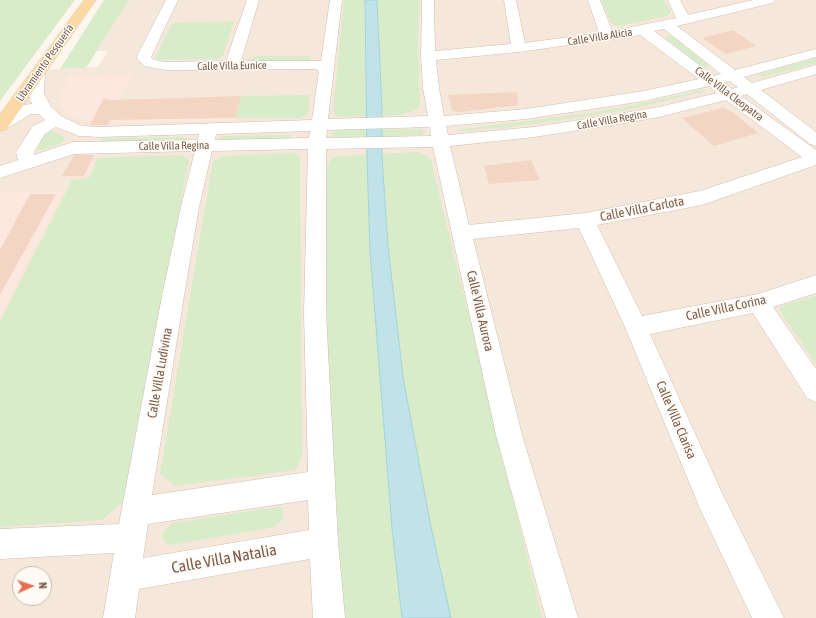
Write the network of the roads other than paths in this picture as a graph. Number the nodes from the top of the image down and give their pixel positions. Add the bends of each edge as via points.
1 (90, 0) edge
2 (172, 0) edge
3 (253, 0) edge
4 (336, 0) edge
5 (428, 0) edge
6 (510, 0) edge
7 (594, 0) edge
8 (674, 0) edge
9 (769, 0) edge
10 (753, 1) edge
11 (684, 20) junction
12 (666, 24) junction
13 (643, 30) junction
14 (607, 36) junction
15 (519, 48) junction
16 (237, 51) junction
17 (252, 51) dead end
18 (816, 53) edge
19 (324, 56) junction
20 (428, 56) junction
21 (232, 66) junction
22 (816, 69) edge
23 (38, 73) junction
24 (732, 76) junction
25 (712, 81) junction
26 (749, 88) junction
27 (730, 94) junction
28 (43, 109) junction
29 (63, 124) junction
30 (0, 126) edge
31 (438, 131) junction
32 (319, 134) junction
33 (207, 137) junction
34 (816, 140) edge
35 (60, 152) junction
36 (816, 159) edge
37 (32, 161) junction
38 (0, 172) edge
39 (0, 182) edge
40 (585, 220) junction
41 (462, 233) junction
42 (816, 284) edge
43 (758, 303) junction
44 (636, 327) junction
45 (816, 390) edge
46 (321, 484) junction
47 (133, 525) junction
48 (324, 542) junction
49 (0, 544) edge
50 (125, 576) junction
51 (118, 618) edge
52 (329, 618) edge
53 (562, 618) edge
54 (768, 618) edge

1 - 23 main road, Libramiento Pesquería
2 - 21 street, Calle Villa Eunice via 144,54 146,61 159,66
3 - 16 street
4 - 19 street
5 - 20 street, Calle Villa Aurora
6 - 15 street
7 - 14 street
8 - 11 street
9 - 10 street, Calle Villa Alicia
10 - 11 street, Calle Villa Alicia
11 - 12 street, Calle Villa Alicia
12 - 13 street, Calle Villa Alicia
12 - 24 street, Calle Villa Cleopatra
13 - 14 street, Calle Villa Alicia
13 - 25 street, Calle Villa Cleopatra
14 - 15 street, Calle Villa Alicia
15 - 20 street, Calle Villa Alicia
16 - 17 street, Calle Villa Eunice
16 - 21 street
18 - 24 street, Calle Villa Regina
19 - 21 street, Calle Villa Eunice
19 - 32 street
20 - 31 street, Calle Villa Aurora
22 - 26 street, Calle Villa Regina
23 - 28 street via 36,93
23 - 30 main road, Libramiento Pesquería
24 - 25 street, Calle Villa Regina
24 - 26 street, Calle Villa Cleopatra
25 - 27 street, Calle Villa Cleopatra
25 - 31 street, Calle Villa Regina via 574,108 488,118
26 - 27 street, Calle Villa Regina
26 - 34 street, Calle Villa Cleopatra
27 - 31 street, Calle Villa Regina via 659,112 534,132
27 - 36 street, Calle Villa Cleopatra
28 - 29 street, Calle Villa Regina
28 - 30 street via 28,109
29 - 33 street, Calle Villa Regina via 83,132
29 - 35 street via 76,135 73,142
29 - 37 street via 46,125 39,130 26,152 26,158
31 - 32 street, Calle Villa Regina via 403,122 353,124
31 - 32 street, Calle Villa Regina via 402,141 351,143
31 - 41 street, Calle Villa Aurora
32 - 33 street, Calle Villa Regina
32 - 46 street via 315,313
33 - 35 street, Calle Villa Regina
33 - 47 street, Calle Villa Ludivina via 173,296
35 - 37 street, Calle Villa Regina
35 - 39 street via 18,176
36 - 40 street, Calle Villa Carlota via 702,198
37 - 38 street, Calle Villa Regina
40 - 41 street, Calle Villa Carlota
40 - 44 street, Calle Villa Clarisa
41 - 53 street, Calle Villa Aurora via 509,434
42 - 43 street, Calle Villa Corina
43 - 44 street, Calle Villa Corina
43 - 45 street
44 - 54 street, Calle Villa Clarisa via 711,501
46 - 47 street
46 - 48 street
47 - 49 street
47 - 50 street, Calle Villa Ludivina
48 - 50 street, Calle Villa Natalia
48 - 52 street
50 - 51 street, Calle Villa Ludivina

